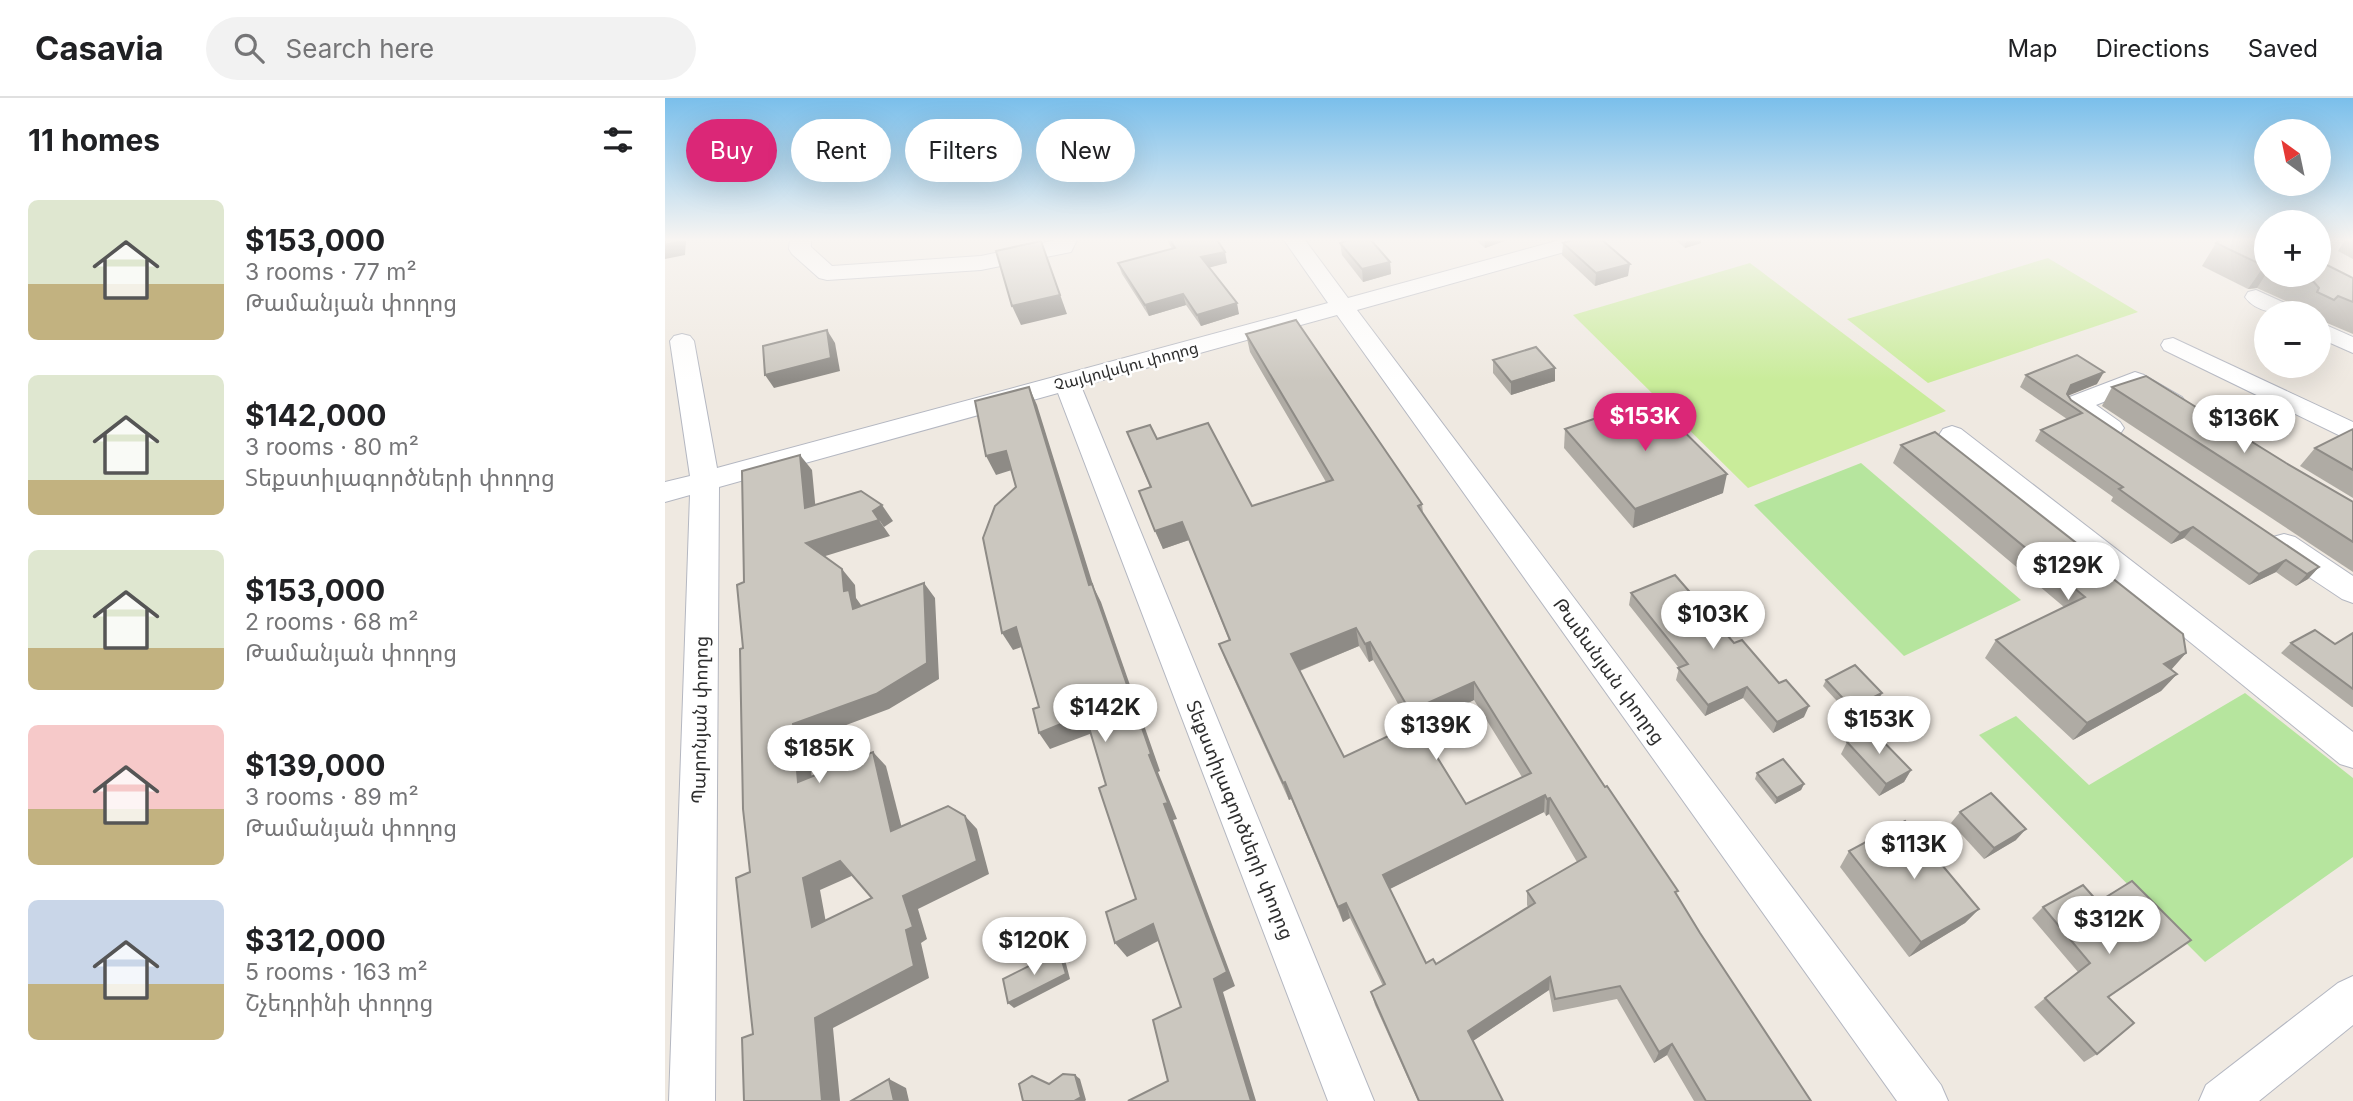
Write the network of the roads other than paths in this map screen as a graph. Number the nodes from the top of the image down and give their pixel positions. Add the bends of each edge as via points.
1 (1328, 287) edge
2 (1416, 287) edge
3 (2256, 297) dead end
4 (2264, 301) edge
5 (1343, 307) junction
6 (2331, 335) edge
7 (683, 341) dead end
8 (2173, 345) dead end
9 (2353, 346) edge
10 (1067, 382) junction
11 (2193, 415) edge
12 (2353, 433) edge
13 (1952, 435) dead end
14 (2134, 443) edge
15 (705, 481) junction
16 (665, 492) edge
17 (2261, 529) edge
18 (2353, 591) edge
19 (2353, 753) edge
20 (2349, 1005) edge
21 (692, 1101) edge
22 (1351, 1101) edge
23 (1924, 1101) edge
24 (2222, 1101) edge

1 - 5 street, Թամանյան փողոց
2 - 5 street, Չայկովսկու փողոց
3 - 4 street
5 - 10 street, Չայկովսկու փողոց
5 - 23 street, Թամանյան փողոց
6 - 9 street
7 - 15 street, Պարոնյան փողոց
8 - 12 street
10 - 15 street, Չայկովսկու փողոց
10 - 22 street, Տեքստիլագործների փողոց
11 - 14 street via 2135,380 2076,404
13 - 19 street
15 - 16 street, Չայկովսկու փողոց
15 - 21 street, Պարոնյան փողոց
17 - 18 street
20 - 24 street

